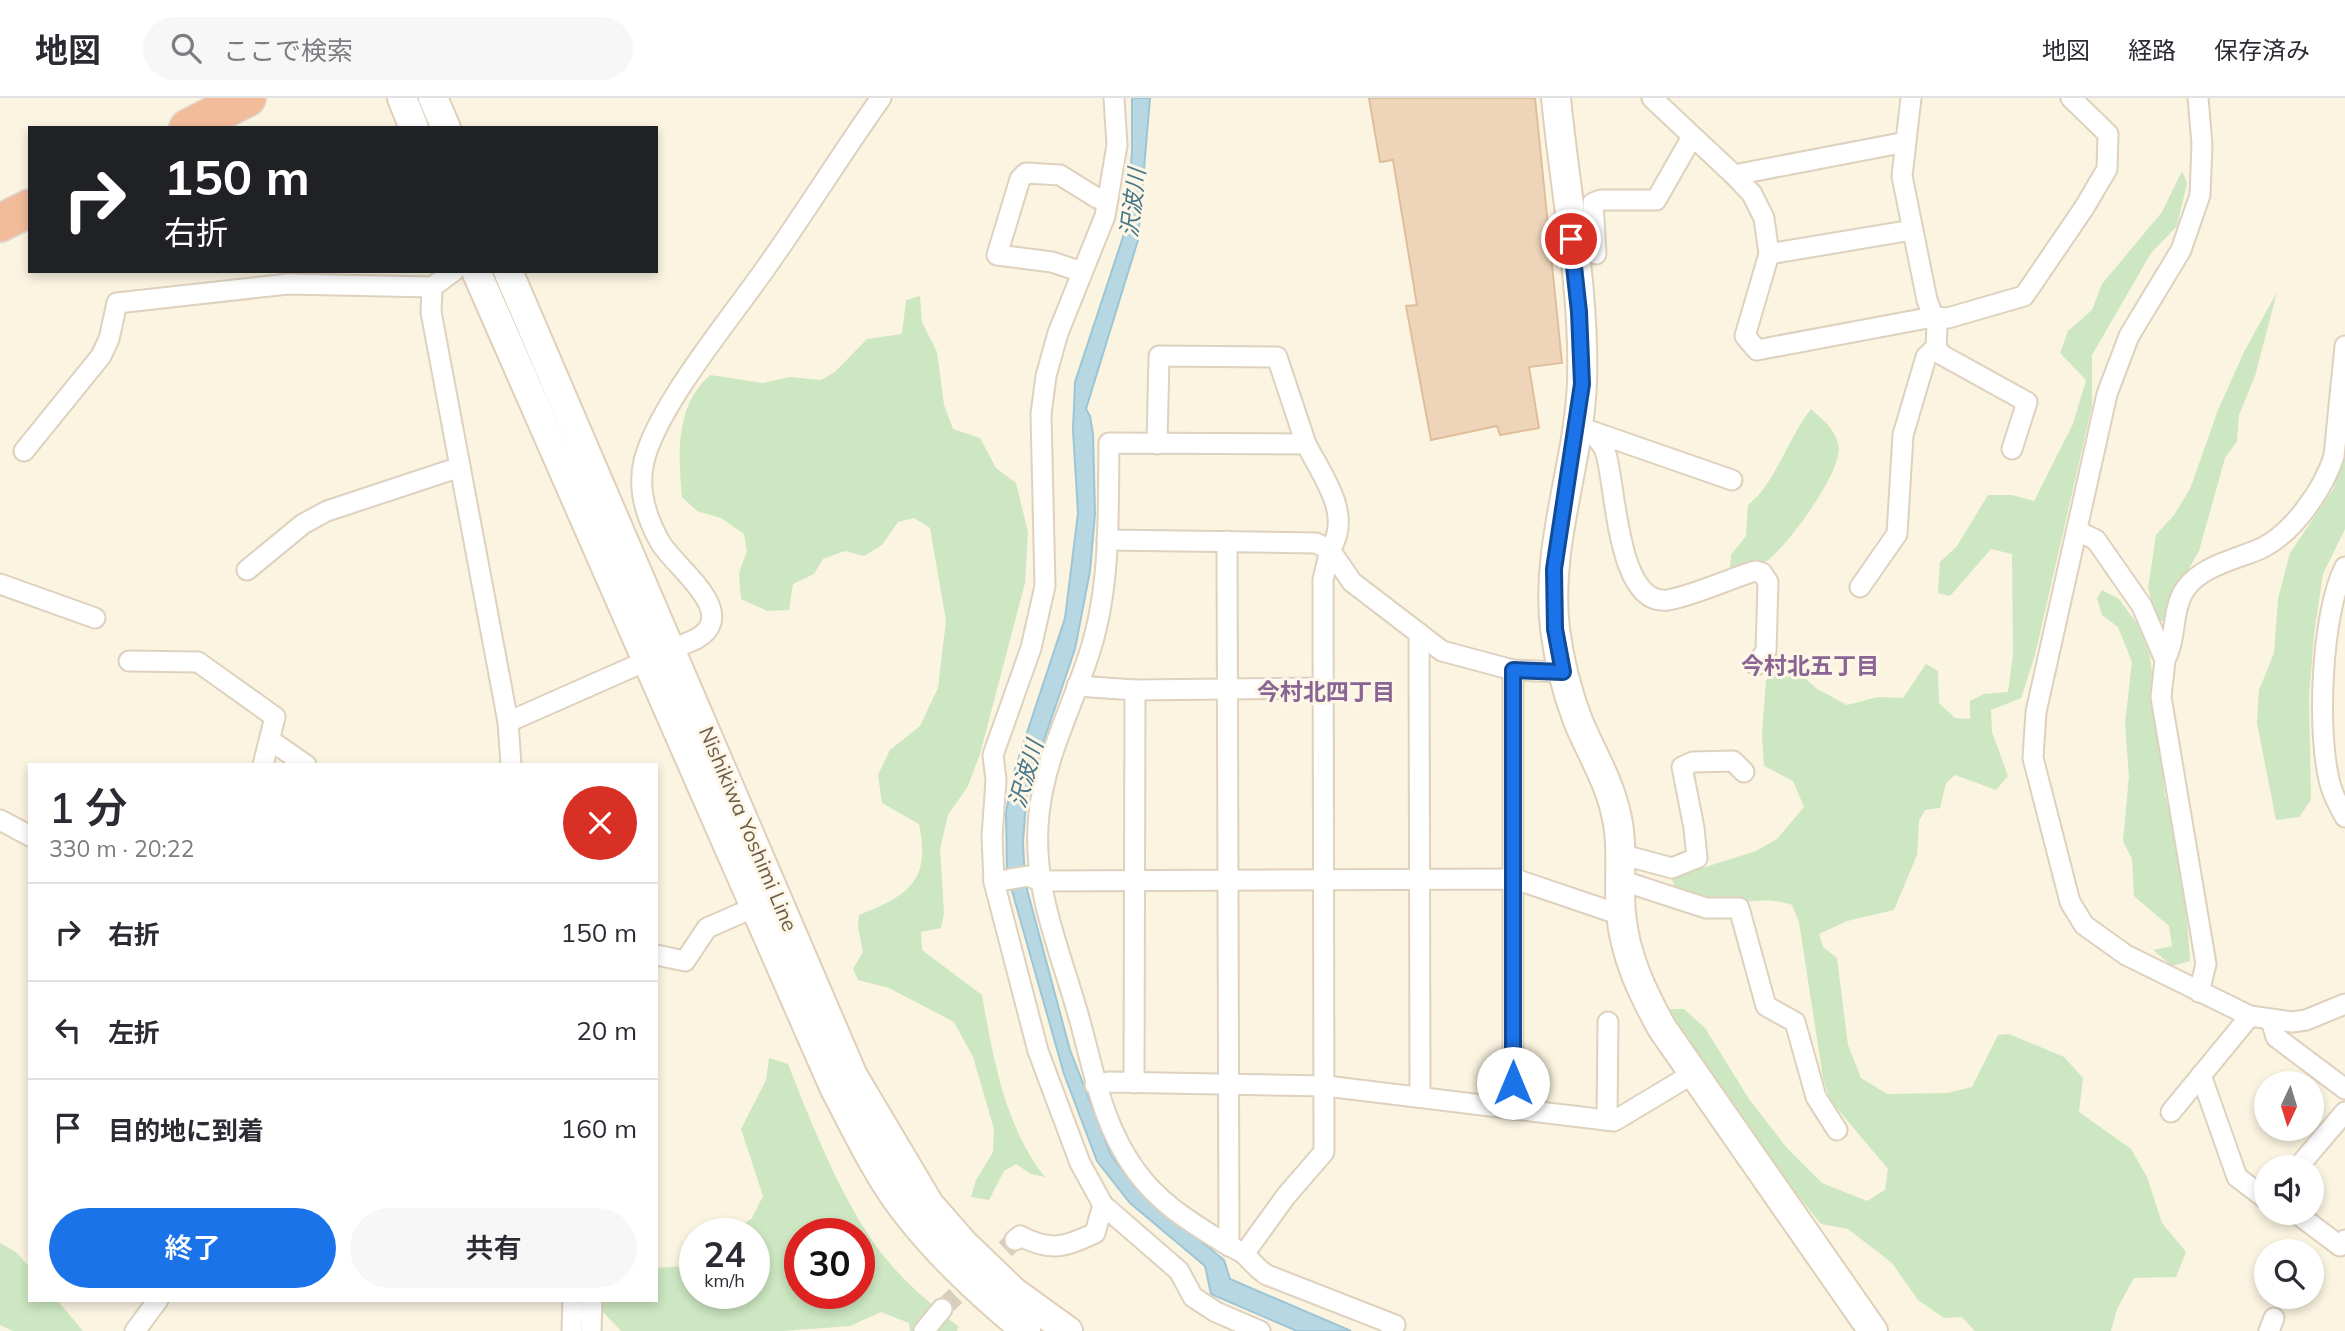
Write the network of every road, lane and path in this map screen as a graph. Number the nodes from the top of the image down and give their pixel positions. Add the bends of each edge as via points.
1 (247, 98) edge
2 (402, 98) edge
3 (433, 98) edge
4 (881, 98) edge
5 (1114, 98) edge
6 (1556, 98) edge
7 (1652, 98) edge
8 (1912, 98) edge
9 (2071, 98) edge
10 (2198, 98) edge
11 (192, 126) edge
12 (413, 126) edge
13 (445, 126) edge
14 (1692, 137) junction
15 (1906, 142) junction
16 (1734, 174) junction
17 (1108, 199) junction
18 (28, 209) edge
19 (0, 223) edge
20 (1912, 230) junction
21 (1596, 254) dead end
22 (1769, 254) junction
23 (1082, 272) junction
24 (451, 273) edge
25 (477, 273) edge
26 (509, 273) edge
27 (432, 287) junction
28 (1933, 317) junction
29 (2345, 346) edge
30 (1936, 347) junction
31 (1584, 426) junction
32 (1157, 444) junction
33 (1306, 444) junction
34 (2012, 449) dead end
35 (24, 452) dead end
36 (460, 467) junction
37 (1732, 480) dead end
38 (2078, 531) junction
39 (1107, 540) junction
40 (1227, 541) junction
41 (1330, 550) junction
42 (2345, 567) edge
43 (247, 570) dead end
44 (0, 584) edge
45 (1860, 587) dead end
46 (95, 618) dead end
47 (1419, 633) junction
48 (671, 650) junction
49 (2165, 660) junction
50 (129, 661) dead end
51 (645, 661) junction
52 (1756, 665) dead end
53 (1513, 670) junction
54 (1563, 672) junction
55 (1077, 686) junction
56 (1323, 688) junction
57 (1135, 690) junction
58 (1227, 691) junction
59 (508, 722) junction
60 (270, 740) junction
61 (264, 763) edge
62 (303, 763) edge
63 (511, 763) edge
64 (1744, 772) dead end
65 (2345, 817) edge
66 (0, 820) edge
67 (28, 835) edge
68 (1620, 867) junction
69 (1034, 879) junction
70 (1228, 879) junction
71 (1324, 879) junction
72 (1420, 879) junction
73 (1515, 879) junction
74 (1136, 880) junction
75 (997, 881) junction
76 (755, 906) junction
77 (1621, 915) junction
78 (658, 955) edge
79 (2199, 992) junction
80 (2345, 1004) edge
81 (2250, 1016) junction
82 (2271, 1020) junction
83 (1608, 1022) dead end
84 (1694, 1073) junction
85 (2202, 1075) junction
86 (1135, 1083) junction
87 (1095, 1085) junction
88 (1227, 1085) junction
89 (1326, 1086) junction
90 (2345, 1089) edge
91 (1420, 1097) junction
92 (1513, 1109) junction
93 (2171, 1112) dead end
94 (2345, 1112) edge
95 (1606, 1120) junction
96 (1837, 1130) dead end
97 (2308, 1155) edge
98 (2254, 1190) edge
99 (1103, 1205) junction
100 (2312, 1225) edge
101 (1015, 1240) dead end
102 (2345, 1240) edge
103 (1237, 1250) junction
104 (157, 1302) edge
105 (573, 1302) edge
106 (592, 1302) edge
107 (942, 1310) tunnel mouth
108 (593, 1328) edge
109 (1396, 1329) edge
110 (135, 1331) edge
111 (572, 1331) edge
112 (924, 1331) edge
113 (1026, 1331) edge
114 (1068, 1331) edge
115 (1260, 1331) edge
116 (1873, 1331) edge

1 - 11 highway
2 - 12 main road
3 - 13 main road
4 - 48 street via 675,397 645,458 640,480 649,517 664,548 707,599 712,612 702,635
5 - 17 street via 1117,145
6 - 31 main road via 1581,338
7 - 14 street
8 - 15 street
9 - 28 street via 2108,134 2107,169 2084,208 2024,296 1948,318
10 - 38 street via 2200,195 2181,250 2129,336 2107,394
14 - 16 street
14 - 21 street via 1656,200 1593,203
15 - 16 street
15 - 20 street via 1902,176
16 - 22 street via 1752,194 1764,218
17 - 23 street via 1100,234
17 - 23 street via 1097,198 1060,176 1026,173 1020,179 997,255 1052,262
18 - 19 highway
20 - 22 street
20 - 28 street
22 - 28 street via 1745,336 1757,351
23 - 75 street via 1058,333 1041,414 1045,586 1031,648 993,755 992,837
24 - 27 street
25 - 51 main road, Nishikiwa Yoshimi Line
26 - 48 main road, Nishikiwa Yoshimi Line
27 - 35 street via 288,284 117,303 102,356
27 - 36 street via 431,312
28 - 30 street
29 - 49 street via 2334,456 2328,473 2280,537 2203,573 2186,588
30 - 34 street via 1942,355 2027,402
30 - 45 street via 1926,358 1903,435 1897,534
31 - 37 street
31 - 52 street via 1606,451 1620,536 1638,588 1650,599 1667,600 1755,571 1762,573 1768,582 1766,652
31 - 54 main road via 1554,569 1555,629
32 - 33 street
32 - 33 street via 1159,356 1277,356
32 - 39 street via 1109,443
33 - 41 street via 1339,508 1338,538
36 - 43 street via 327,511 303,524
36 - 59 street
38 - 49 street via 2096,540 2142,606
38 - 79 street via 2036,712 2032,758 2070,902 2084,925 2126,955
39 - 40 street
39 - 55 street via 1097,622
40 - 41 street via 1316,543
40 - 58 street
41 - 47 street via 1352,582
41 - 56 street via 1323,580
42 - 65 street via 2325,636 2324,741 2331,788
44 - 46 street
47 - 53 street via 1442,652
47 - 72 street
48 - 51 street
48 - 114 main road, Nishikiwa Yoshimi Line via 853,1076 891,1145 929,1204 963,1243 1014,1292
49 - 79 street via 2161,697 2206,964
50 - 60 street via 198,662 275,716
51 - 59 street
51 - 76 main road, Nishikiwa Yoshimi Line
53 - 54 street
53 - 73 street
54 - 68 main road via 1578,721 1613,801
55 - 57 street
55 - 69 street via 1045,774
56 - 58 street
56 - 71 street
57 - 58 street
57 - 74 street
58 - 70 street
59 - 63 street
60 - 61 street
60 - 62 street
64 - 68 street via 1733,761 1682,766 1697,858 1672,868
66 - 67 street
68 - 77 main road
68 - 96 street via 1706,908 1739,908 1766,1006 1794,1022 1816,1097
69 - 74 street
69 - 75 street
69 - 87 street via 1079,1014
70 - 71 street
70 - 74 street
70 - 88 street
71 - 72 street
71 - 89 street
72 - 73 street
72 - 91 street
73 - 77 street
73 - 92 street
74 - 86 street
75 - 99 street via 1038,1051 1080,1163
76 - 78 street via 707,928 685,961
76 - 113 main road, Nishikiwa Yoshimi Line via 834,1087 870,1157 903,1208 951,1264
77 - 84 main road via 1637,979 1662,1028
79 - 81 street
80 - 82 street via 2306,1020
81 - 82 street
81 - 85 street
82 - 90 street via 2276,1037
83 - 95 street
84 - 95 street via 1614,1121
84 - 116 main road
85 - 93 street
85 - 98 street via 2237,1177
86 - 87 street
86 - 88 street
87 - 103 street via 1104,1114 1137,1172 1167,1207
88 - 89 street
88 - 103 street
89 - 91 street
89 - 103 street via 1324,1153
91 - 92 street
92 - 95 street
94 - 97 street
99 - 101 street via 1095,1233 1070,1245 1041,1247 1020,1236
99 - 115 street via 1179,1271 1193,1297
100 - 102 street via 2340,1246
103 - 109 street via 1267,1275
104 - 110 street
105 - 111 street
106 - 108 street
107 - 112 street

